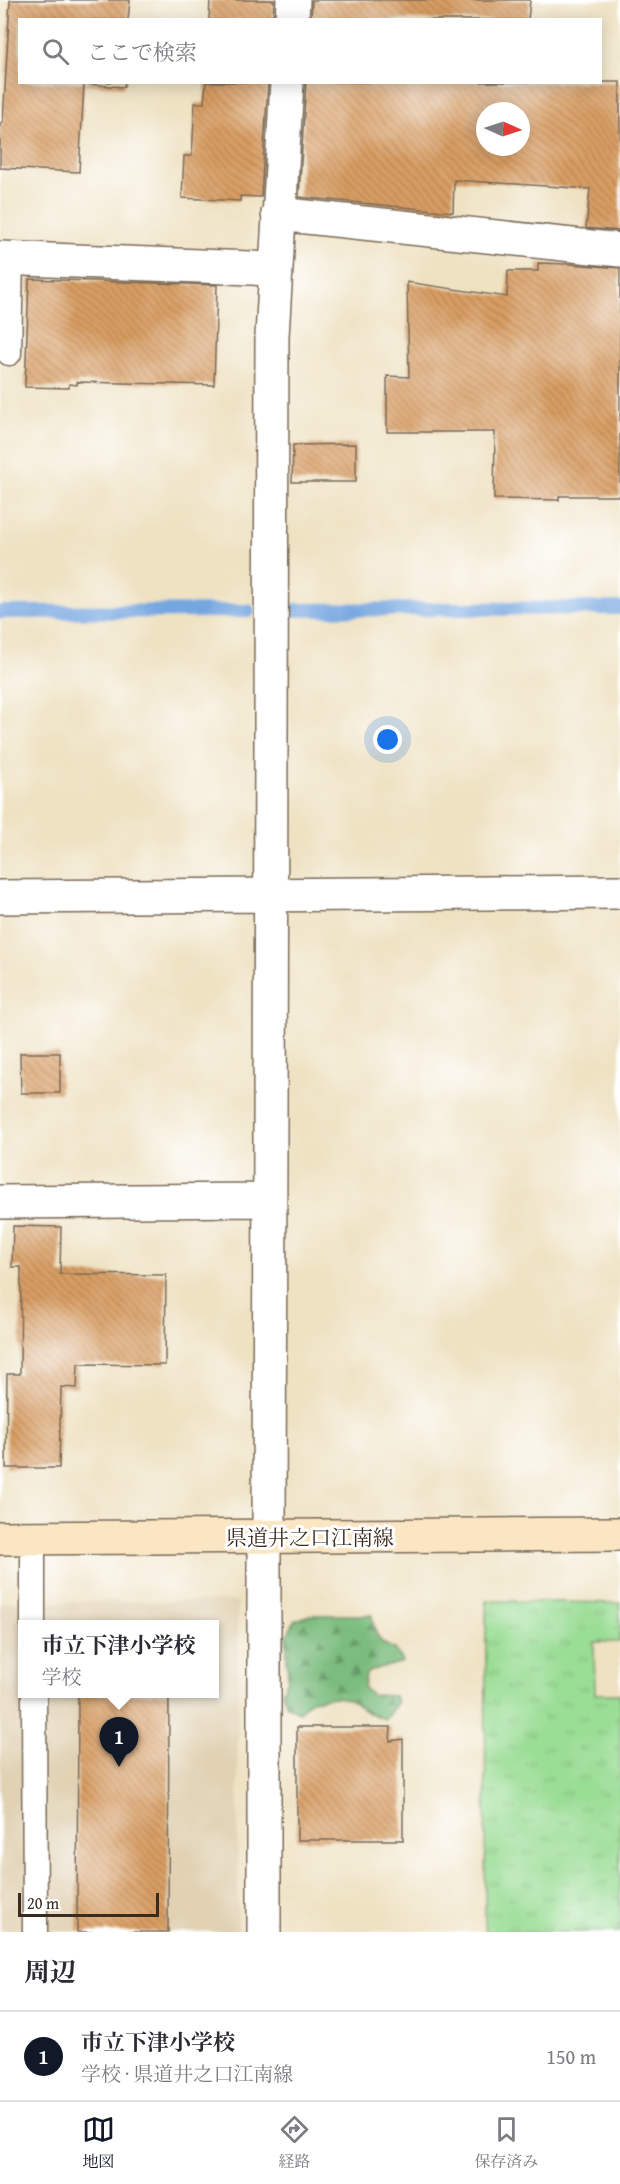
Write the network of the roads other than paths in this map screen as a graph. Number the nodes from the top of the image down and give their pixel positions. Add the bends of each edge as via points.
1 (293, 0) edge
2 (292, 18) edge
3 (287, 84) edge
4 (278, 214) junction
5 (620, 250) edge
6 (5, 258) edge
7 (274, 269) junction
8 (9, 353) dead end
9 (620, 892) edge
10 (271, 895) junction
11 (0, 897) edge
12 (270, 1200) junction
13 (0, 1202) edge
14 (620, 1534) edge
15 (266, 1537) junction
16 (0, 1538) edge
17 (33, 1538) junction
18 (33, 1620) edge
19 (34, 1698) edge
20 (35, 1932) edge
21 (264, 1932) edge

1 - 2 street
3 - 4 street
4 - 5 street
4 - 7 street
6 - 7 street
6 - 8 lane
7 - 10 street
9 - 10 street
10 - 11 street
10 - 12 street
12 - 13 street
12 - 15 street
14 - 15 main road, 県道井之口江南線
15 - 17 main road, 県道井之口江南線
15 - 21 street
16 - 17 main road, 県道井之口江南線
17 - 18 lane
19 - 20 lane

